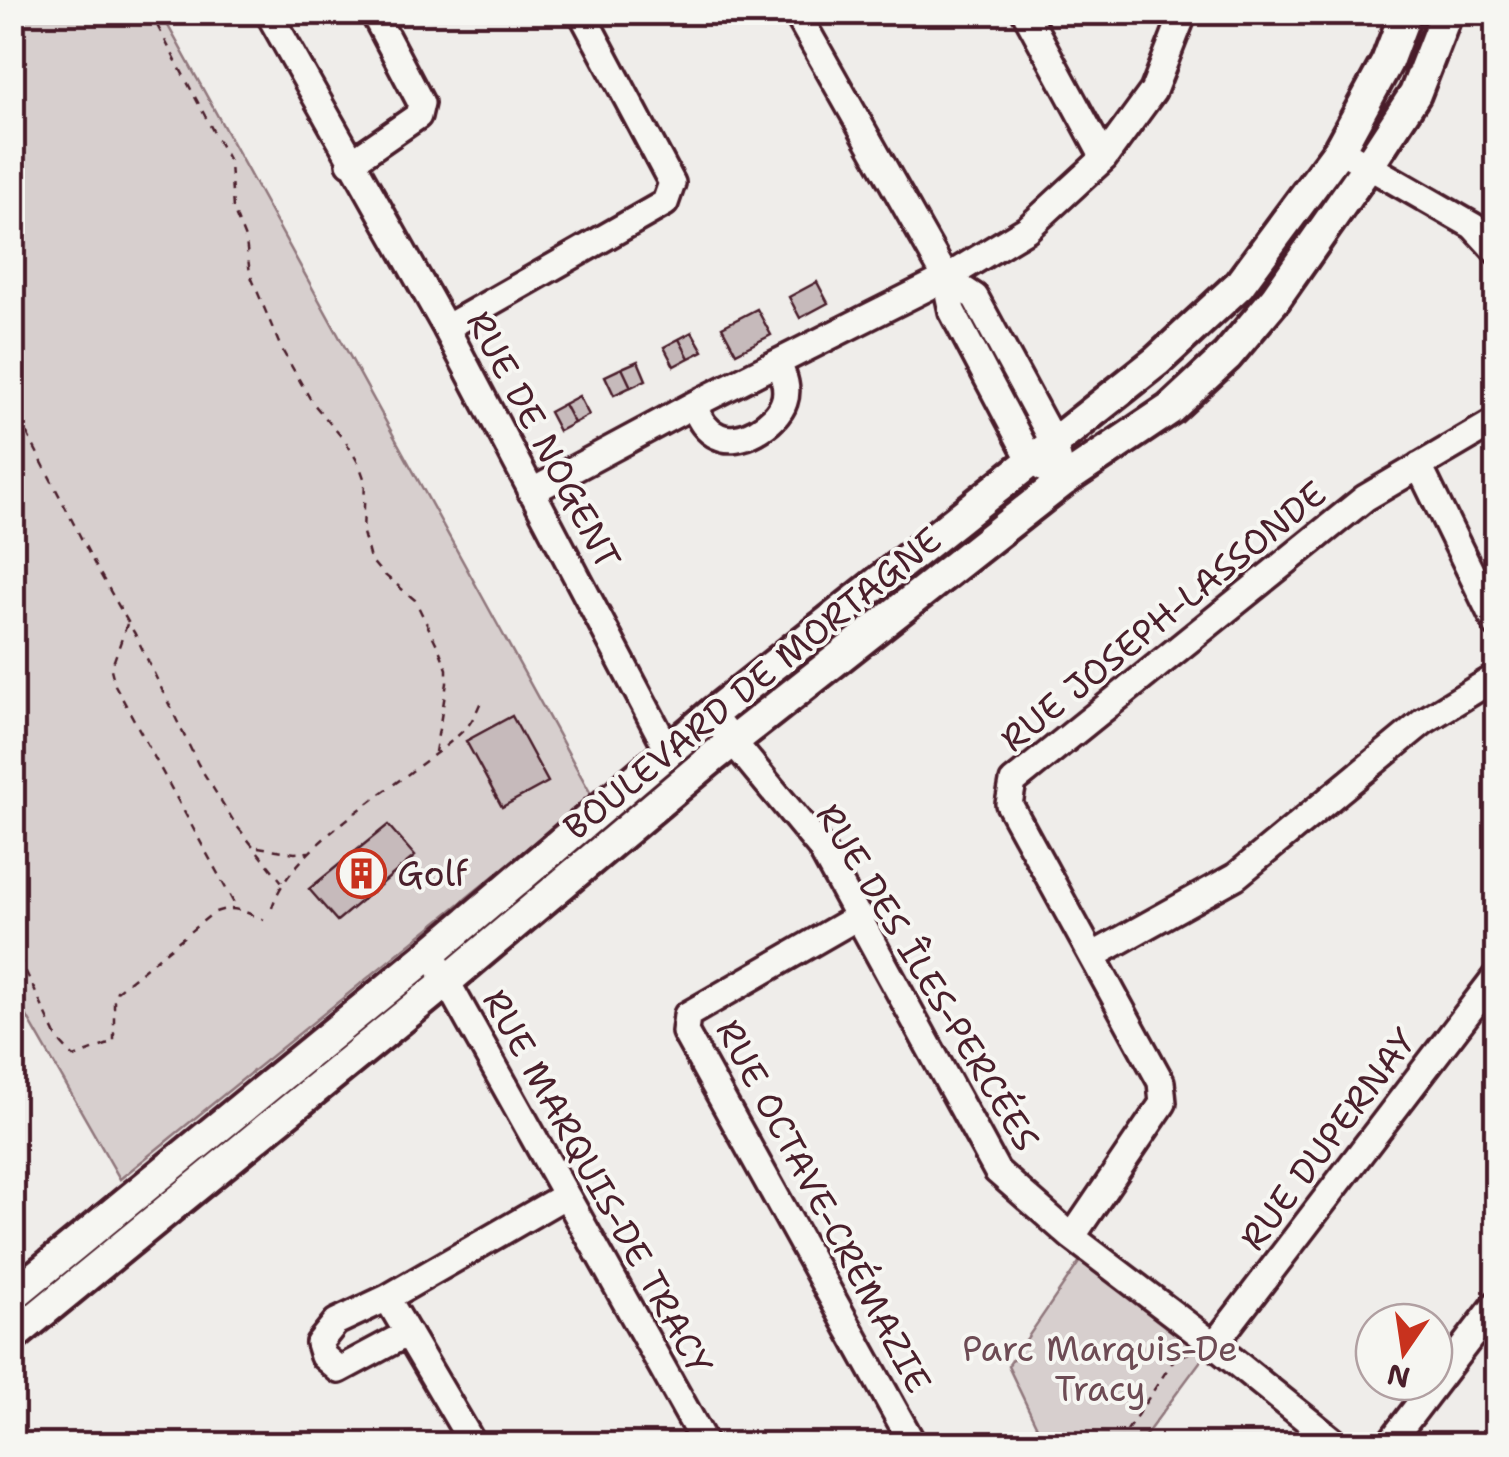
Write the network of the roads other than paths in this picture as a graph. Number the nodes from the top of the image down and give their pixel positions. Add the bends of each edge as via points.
1 (372, 12) edge
2 (581, 12) edge
3 (796, 12) edge
4 (1025, 12) edge
5 (1184, 12) edge
6 (1406, 12) edge
7 (1447, 12) edge
8 (274, 14) edge
9 (1339, 150) junction
10 (1104, 158) junction
11 (350, 163) junction
12 (1368, 166) junction
13 (1496, 251) edge
14 (946, 278) junction
15 (446, 328) junction
16 (778, 363) junction
17 (693, 405) junction
18 (1496, 420) edge
19 (1042, 452) junction
20 (1419, 466) junction
21 (1063, 481) junction
22 (531, 492) junction
23 (1496, 624) edge
24 (1496, 677) edge
25 (712, 715) junction
26 (733, 742) junction
27 (669, 752) junction
28 (859, 916) junction
29 (431, 953) junction
30 (1094, 955) junction
31 (1496, 976) edge
32 (447, 981) junction
33 (566, 1195) junction
34 (1072, 1237) junction
35 (12, 1296) edge
36 (388, 1298) junction
37 (1496, 1304) edge
38 (408, 1333) junction
39 (12, 1337) edge
40 (1214, 1345) junction
41 (473, 1444) edge
42 (705, 1444) edge
43 (912, 1444) edge
44 (1337, 1444) edge
45 (1389, 1444) edge

1 - 11 street via 421,104 418,116
2 - 15 street via 672,183 666,203
3 - 14 street
4 - 10 street
5 - 10 street via 1153,91
6 - 9 main road, BOULEVARD DE MORTAGNE
7 - 12 main road, BOULEVARD DE MORTAGNE via 1414,94
8 - 11 street, RUE DE NOGENT
9 - 12 street
9 - 19 main road, BOULEVARD DE MORTAGNE via 1239,285
10 - 14 street via 1027,229
11 - 15 street, RUE DE NOGENT
12 - 13 street via 1473,226
12 - 21 main road, BOULEVARD DE MORTAGNE via 1276,299 1227,356 1170,409
14 - 16 street
14 - 19 street via 975,297
15 - 22 street, RUE DE NOGENT
16 - 17 street
16 - 17 street via 786,382 784,404 742,438 721,438 705,427
17 - 22 street
18 - 20 street, RUE JOSEPH-LASSONDE
19 - 21 street
19 - 25 main road, BOULEVARD DE MORTAGNE
20 - 23 street
20 - 30 street, RUE JOSEPH-LASSONDE via 1365,498 1013,782 1009,804
21 - 26 main road, BOULEVARD DE MORTAGNE
22 - 27 street, RUE DE NOGENT
24 - 30 street via 1424,721 1236,876
25 - 26 street, RUE DES ÎLES-PERCÉES
25 - 27 main road, BOULEVARD DE MORTAGNE
26 - 28 street, RUE DES ÎLES-PERCÉES via 820,847
26 - 32 main road, BOULEVARD DE MORTAGNE
27 - 29 main road, BOULEVARD DE MORTAGNE
28 - 34 street, RUE DES ÎLES-PERCÉES via 997,1172
28 - 43 street, RUE OCTAVE-CRÉMAZIE via 688,1016 685,1032
29 - 32 street, RUE MARQUIS-DE TRACY
29 - 35 main road, BOULEVARD DE MORTAGNE
30 - 34 street, RUE JOSEPH-LASSONDE via 1161,1082 1163,1103
31 - 40 street, RUE DUPERNAY
32 - 33 street, RUE MARQUIS-DE TRACY
32 - 39 main road, BOULEVARD DE MORTAGNE
33 - 36 street
33 - 42 street, RUE MARQUIS-DE TRACY
34 - 40 street, RUE DES ÎLES-PERCÉES
36 - 38 street
36 - 38 street via 336,1322 319,1342 323,1356 339,1370
37 - 45 street
38 - 41 street
40 - 44 street, RUE DES ÎLES-PERCÉES

